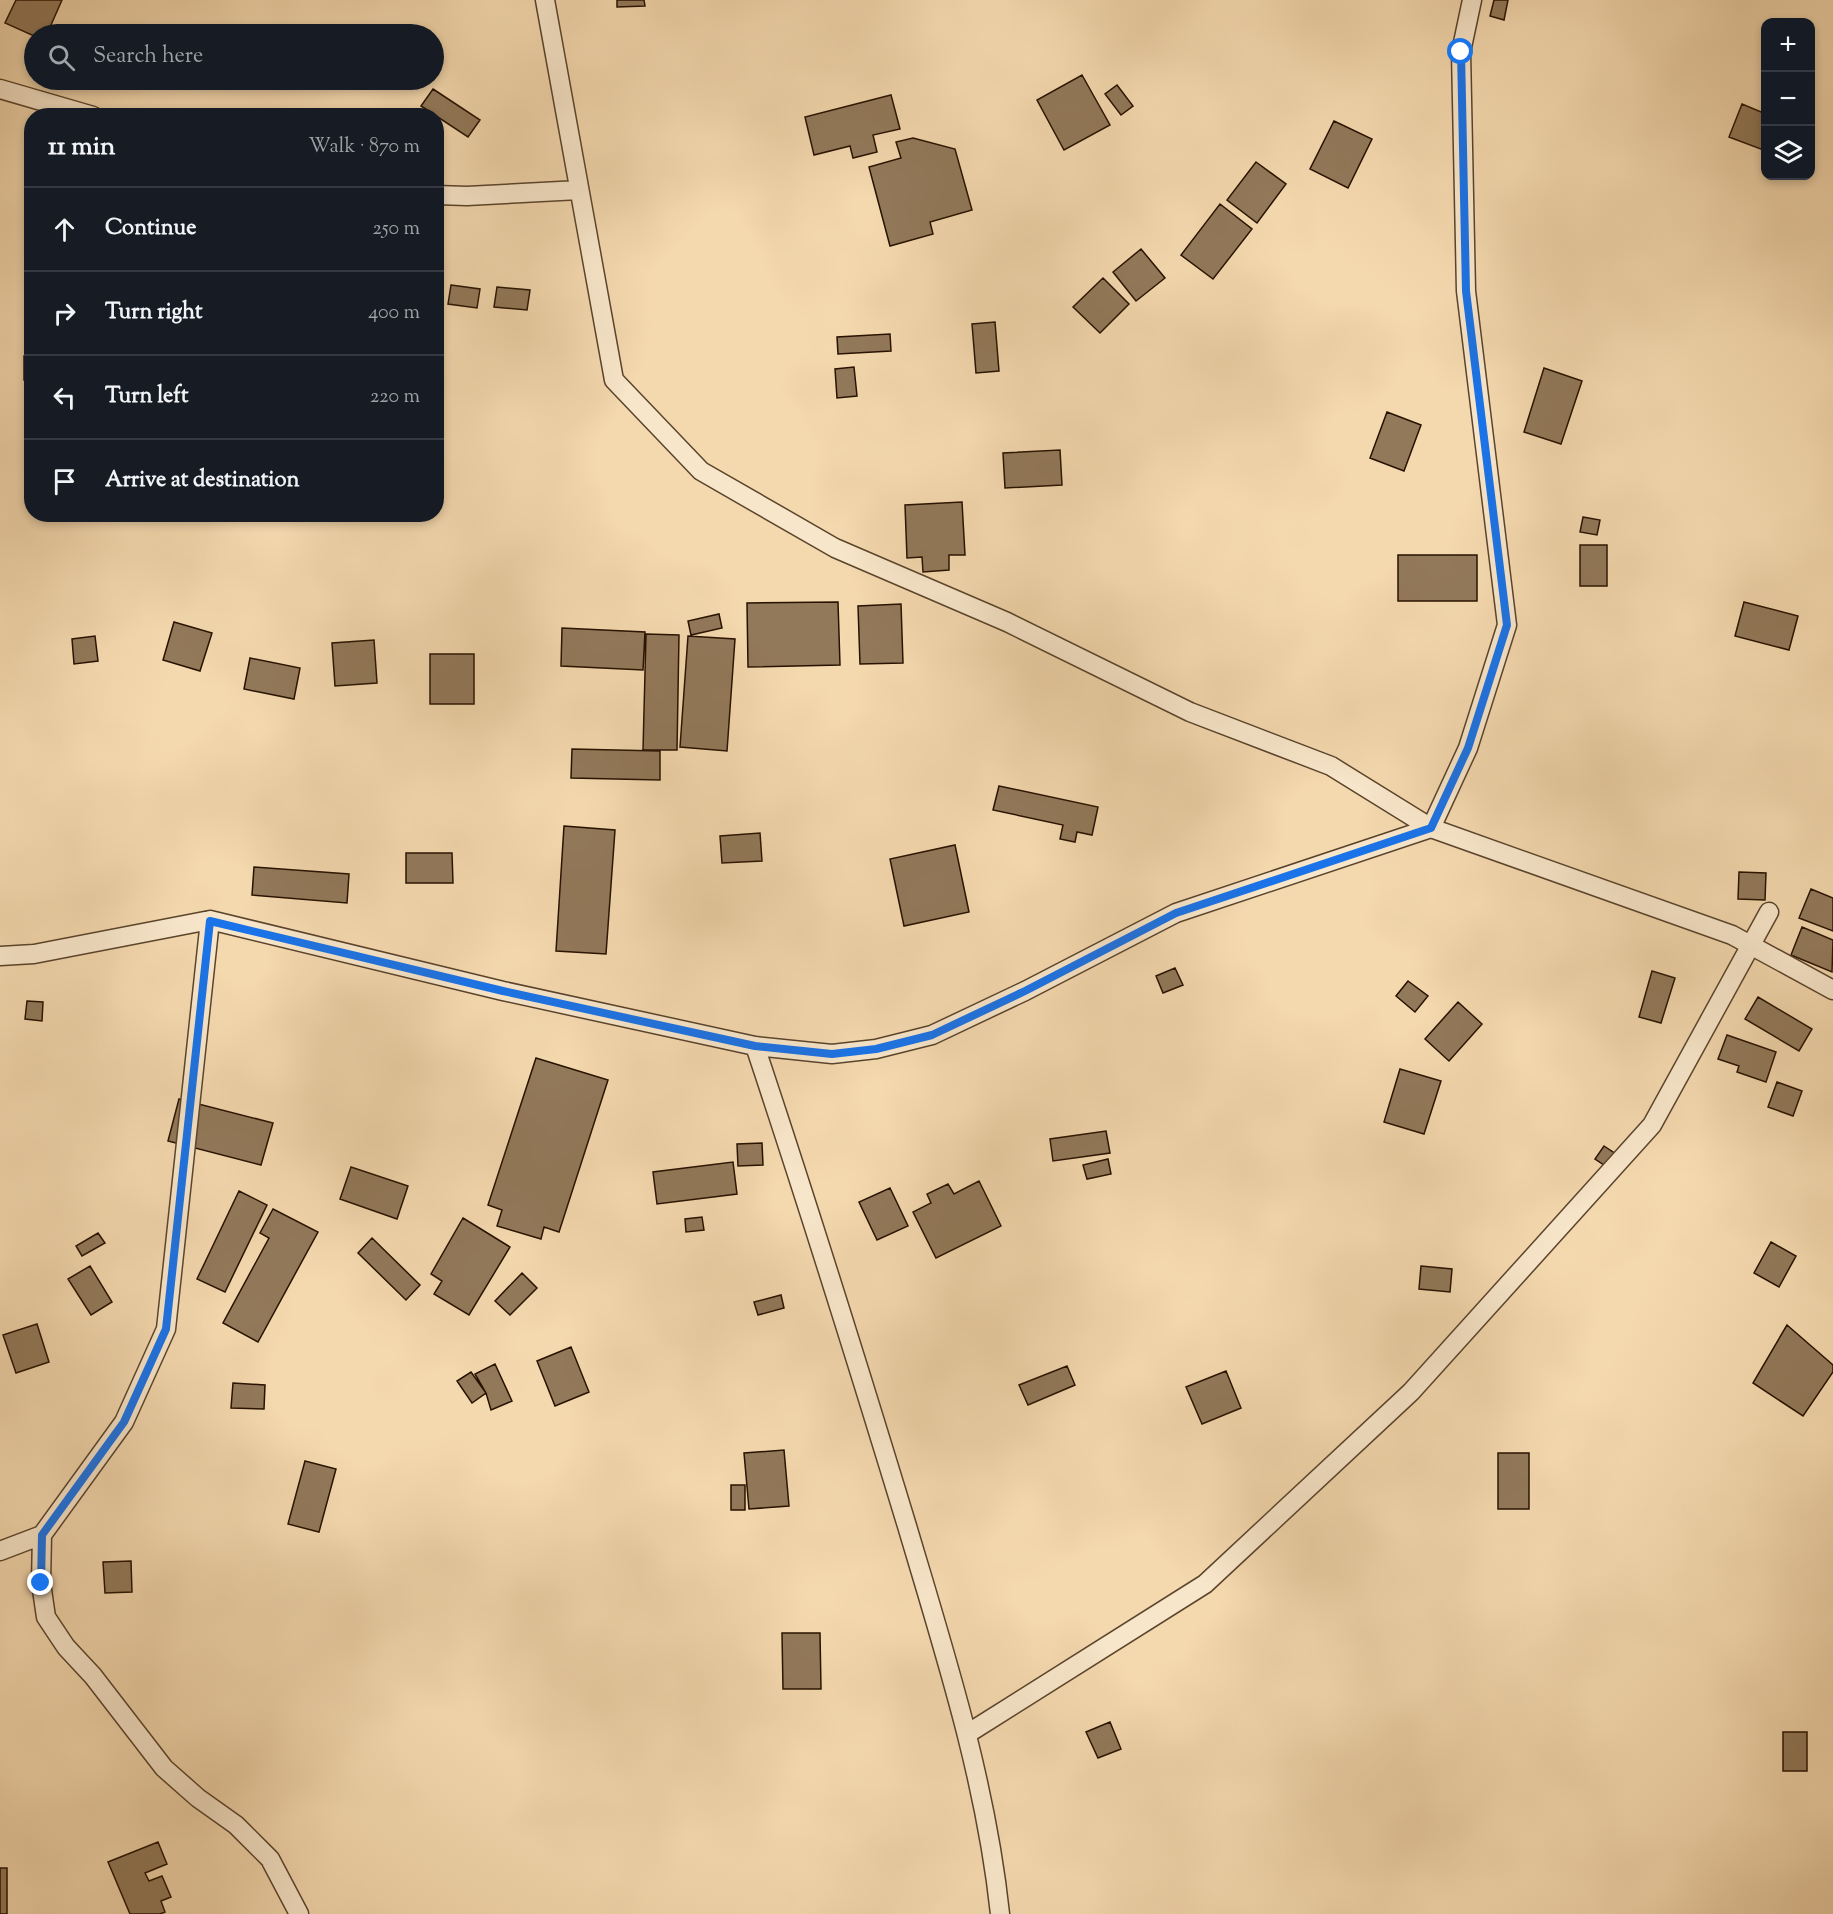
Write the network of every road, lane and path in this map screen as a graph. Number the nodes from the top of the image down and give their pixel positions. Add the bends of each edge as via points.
1 (545, 0) edge
2 (1472, 0) edge
3 (0, 90) edge
4 (64, 108) edge
5 (579, 190) junction
6 (444, 195) edge
7 (1431, 828) junction
8 (1769, 912) dead end
9 (210, 921) junction
10 (1751, 945) junction
11 (0, 956) edge
12 (1833, 990) edge
13 (755, 1046) junction
14 (42, 1535) junction
15 (0, 1551) edge
16 (967, 1734) junction
17 (300, 1914) edge
18 (1000, 1914) edge

1 - 5 street
2 - 7 street via 1461,52 1466,291 1507,625 1468,748
3 - 4 street
5 - 6 street
5 - 7 street via 614,380 701,471 835,548 1006,622 1190,712 1331,766
7 - 10 street
7 - 13 street via 1176,913 932,1035 876,1049 832,1054
8 - 10 street
9 - 11 street via 34,954
9 - 13 street
9 - 14 street via 166,1329 124,1422
10 - 12 street
10 - 16 street via 1652,1125 1411,1392 1205,1584
13 - 16 street via 865,1388
14 - 15 street
14 - 17 street via 41,1583 46,1617 66,1647 164,1768 237,1825 270,1859
16 - 18 street via 994,1858

